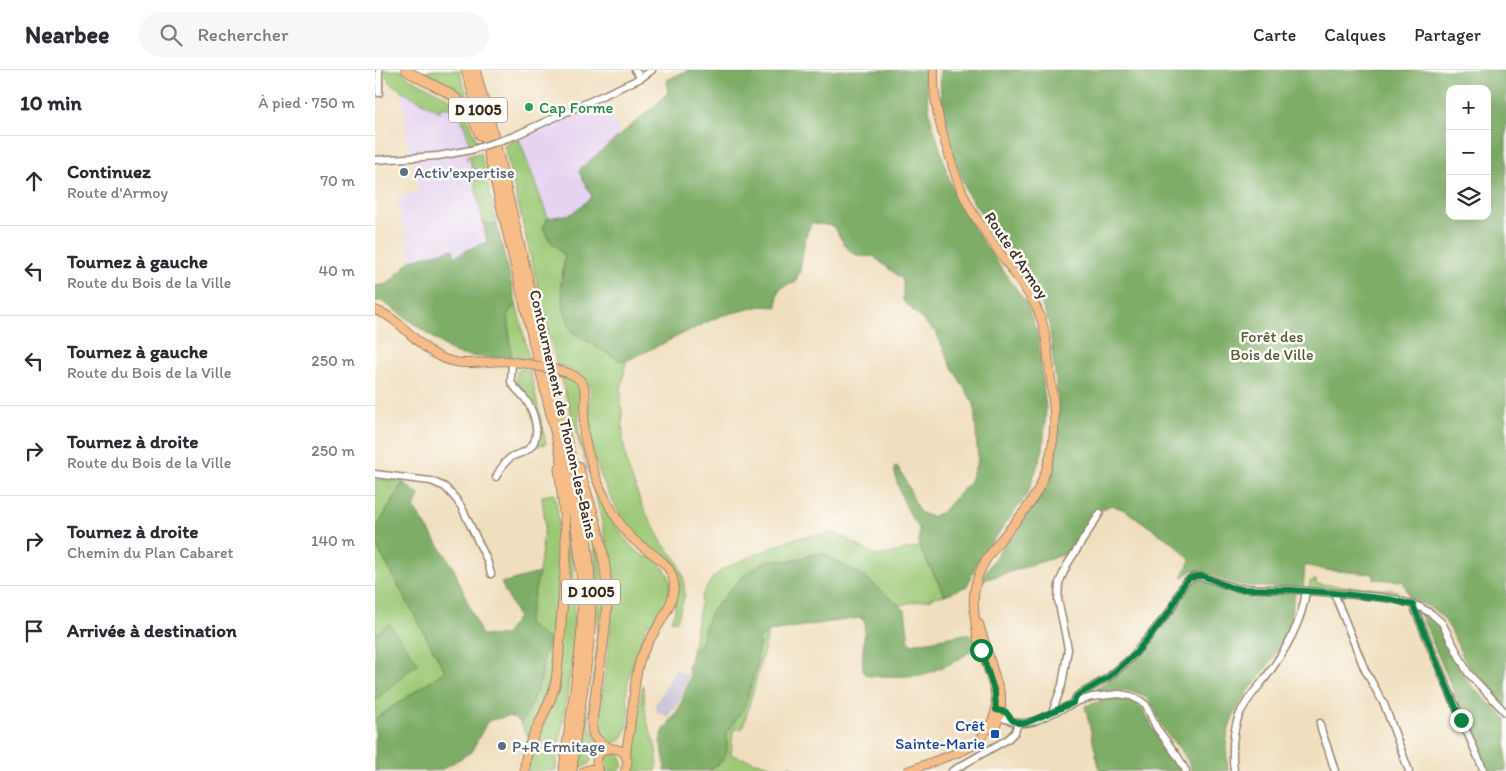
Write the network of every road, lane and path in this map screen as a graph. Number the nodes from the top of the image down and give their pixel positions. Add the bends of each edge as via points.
1 (379, 70) edge
2 (405, 70) edge
3 (466, 70) edge
4 (475, 70) edge
5 (482, 70) edge
6 (635, 70) edge
7 (652, 70) edge
8 (934, 70) edge
9 (641, 78) junction
10 (379, 94) dead end
11 (491, 126) junction
12 (488, 151) junction
13 (375, 160) edge
14 (375, 310) edge
15 (512, 362) junction
16 (560, 414) junction
17 (554, 426) junction
18 (375, 474) edge
19 (496, 477) dead end
20 (1100, 512) dead end
21 (491, 574) dead end
22 (1306, 591) junction
23 (1334, 593) junction
24 (1413, 605) junction
25 (1073, 703) junction
26 (998, 713) junction
27 (1052, 713) junction
28 (1506, 713) edge
29 (1015, 722) junction
30 (1320, 723) dead end
31 (630, 730) junction
32 (611, 748) junction
33 (626, 757) junction
34 (598, 769) edge
35 (525, 771) edge
36 (564, 771) edge
37 (572, 771) edge
38 (584, 771) edge
39 (625, 771) edge
40 (908, 771) edge
41 (952, 771) edge
42 (1185, 771) edge
43 (1234, 771) edge
44 (1335, 771) edge
45 (1409, 771) edge
46 (1484, 771) edge

1 - 10 street
2 - 12 highway via 447,92 463,105
3 - 12 highway, Contournement de Thonon-les-Bains / D 1005
4 - 11 highway, Contournement de Thonon-les-Bains / D 1005
5 - 11 highway
6 - 9 street
7 - 9 street
8 - 26 main road, Route d'Armoy via 938,119 964,198 1030,295 1047,343 1054,434 1044,473 1036,494 988,557 977,578 973,598 976,618 1000,691
9 - 13 street, bridge via 514,136 471,150 438,156
11 - 16 highway, Contournement de Thonon-les-Bains / D 1005
12 - 17 highway, Contournement de Thonon-les-Bains / D 1005
14 - 15 main road via 395,319 428,349 449,360 472,364
15 - 19 street via 511,382 530,407 535,422 535,438 526,451 506,461
15 - 31 main road, bridge via 569,373 582,383 587,398 584,435 604,493 626,532 670,570 674,589 640,660
16 - 32 highway, D 1005 via 596,520 604,556 607,606 592,729 597,741
16 - 37 highway, Contournement de Thonon-les-Bains / D 1005 via 582,507 591,593 588,655
17 - 35 highway, D 1005 via 566,545 558,665 550,701 525,758
17 - 36 highway, Contournement de Thonon-les-Bains / D 1005 via 577,528 582,597 579,658
18 - 21 street via 422,480 445,487 462,508
20 - 27 street via 1059,583 1058,600 1068,649 1062,685
22 - 23 street
22 - 25 street via 1241,589 1203,576 1190,578 1170,611 1135,654 1109,677 1077,696
22 - 43 street via 1302,612 1288,645 1246,701 1238,717 1233,744
23 - 24 street
23 - 45 street via 1365,670 1384,704
24 - 28 street via 1433,614 1442,623 1468,673
24 - 46 street
25 - 27 street
25 - 42 street via 1109,694 1131,696 1141,701
26 - 29 street
26 - 40 main road via 996,727 983,741
27 - 29 street via 1030,722
29 - 41 street via 1015,732 1008,738
30 - 44 street
31 - 32 main road via 622,742
31 - 33 main road
32 - 33 main road
32 - 34 main road via 599,754
33 - 39 main road
34 - 38 main road

